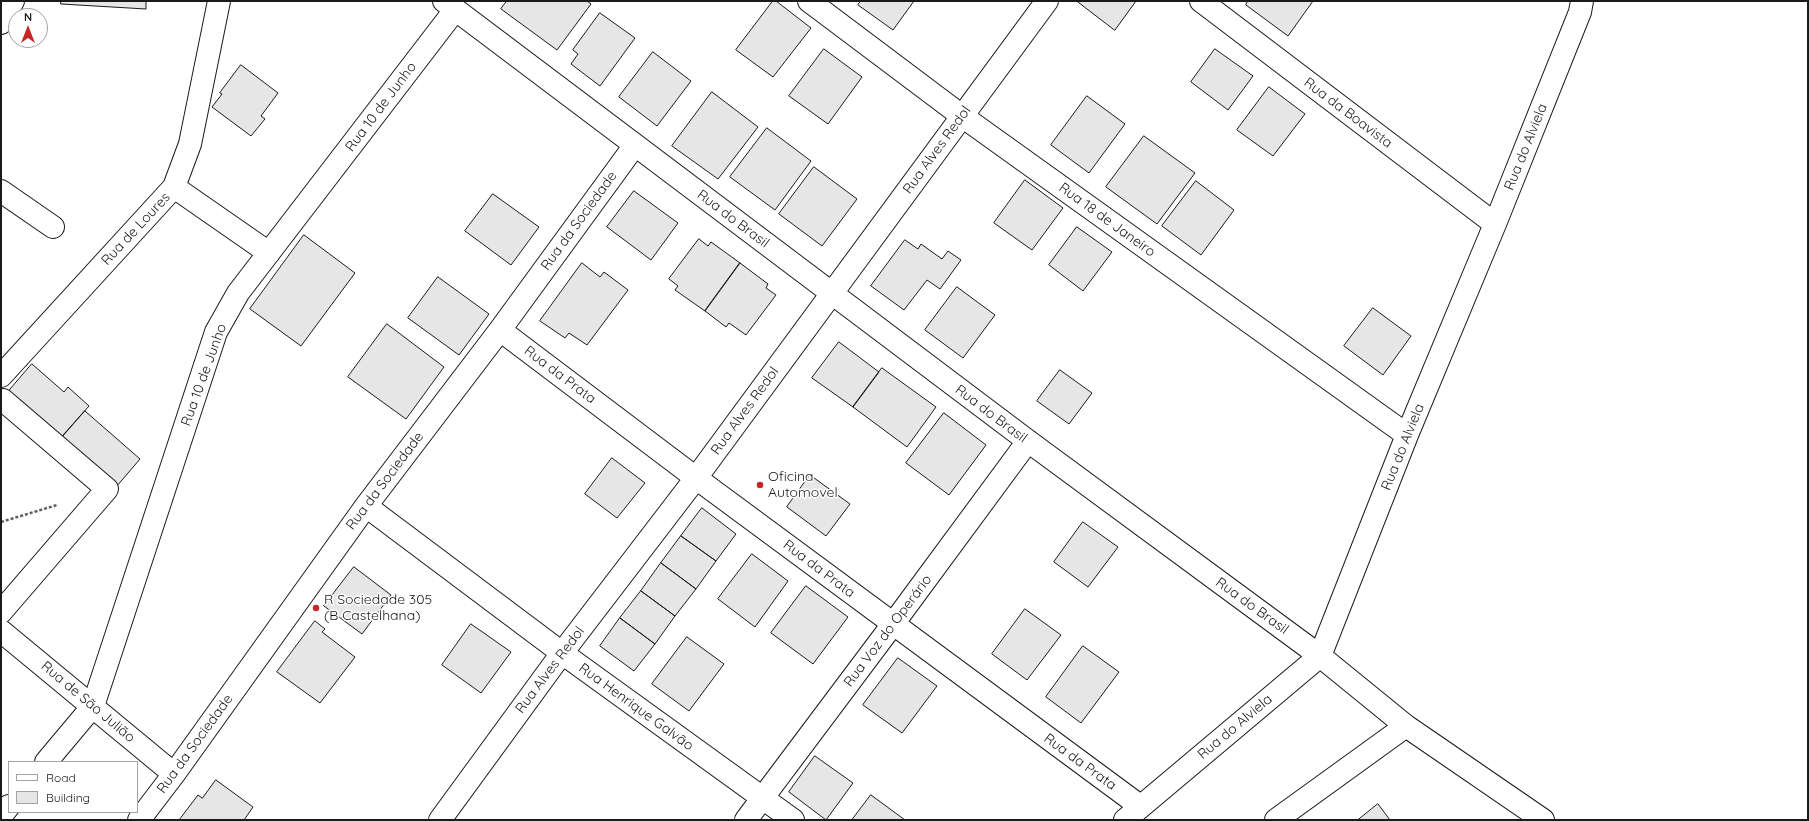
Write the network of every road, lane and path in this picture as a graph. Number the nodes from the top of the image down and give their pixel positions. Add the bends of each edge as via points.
1 (13, 1) edge
2 (219, 1) edge
3 (808, 1) edge
4 (1047, 1) edge
5 (1200, 1) edge
6 (450, 5) edge
7 (1575, 5) edge
8 (1, 23) edge
9 (962, 116) junction
10 (635, 144) junction
11 (174, 187) junction
12 (1, 191) edge
13 (1495, 224) junction
14 (53, 228) dead end
15 (270, 253) junction
16 (831, 293) junction
17 (500, 330) junction
18 (1, 376) edge
19 (1, 403) edge
20 (1407, 436) junction
21 (1028, 441) junction
22 (696, 478) junction
23 (62, 503) dead end
24 (366, 506) junction
25 (1, 522) edge
26 (1, 612) edge
27 (893, 624) junction
28 (1, 631) edge
29 (562, 653) junction
30 (1320, 656) junction
31 (93, 706) junction
32 (1406, 726) junction
33 (47, 761) edge
34 (174, 774) junction
35 (763, 798) junction
36 (1132, 813) edge
37 (139, 820) edge
38 (440, 820) edge
39 (746, 820) edge
40 (792, 820) edge
41 (1276, 820) edge
42 (1543, 820) edge

1 - 8 street
2 - 11 street, Rua de Loures via 190,144
3 - 9 street, Rua 18 de Janeiro
4 - 9 street, Rua Alves Redol
5 - 13 street, Rua da Boavista
6 - 10 street, Rua do Brasil
6 - 15 street, Rua 10 de Junho
7 - 13 street, Rua do Alviela
9 - 16 street, Rua Alves Redol
9 - 20 street, Rua 18 de Janeiro
10 - 16 street, Rua do Brasil
10 - 17 street, Rua da Sociedade
11 - 15 street
11 - 18 street, Rua de Loures
12 - 14 street
13 - 20 street, Rua do Alviela
15 - 31 street, Rua 10 de Junho via 238,293 216,332
16 - 21 street, Rua do Brasil
16 - 22 street, Rua Alves Redol
17 - 22 street, Rua da Prata
17 - 24 street, Rua da Sociedade
19 - 26 street via 3,400 107,489
20 - 30 street, Rua do Alviela
21 - 27 street, Rua Voz do Operário
21 - 30 street, Rua do Brasil
22 - 27 street, Rua da Prata
22 - 29 street, Rua Alves Redol
23 - 25 path
24 - 29 street, Rua Henrique Galvão
24 - 34 street, Rua da Sociedade
27 - 35 street, Rua Voz do Operário
27 - 36 street, Rua da Prata
28 - 31 street, Rua de São Julião
29 - 35 street, Rua Henrique Galvão
29 - 38 street, Rua Alves Redol
30 - 32 street, Rua do Brasil
30 - 36 street, Rua do Alviela
31 - 33 street, Rua 10 de Junho
31 - 34 street, Rua de São Julião
32 - 41 street
32 - 42 street, Rua do Brasil
34 - 37 street, Rua da Sociedade
35 - 39 street, Rua Voz do Operário
35 - 40 street, Rua Henrique Galvão

